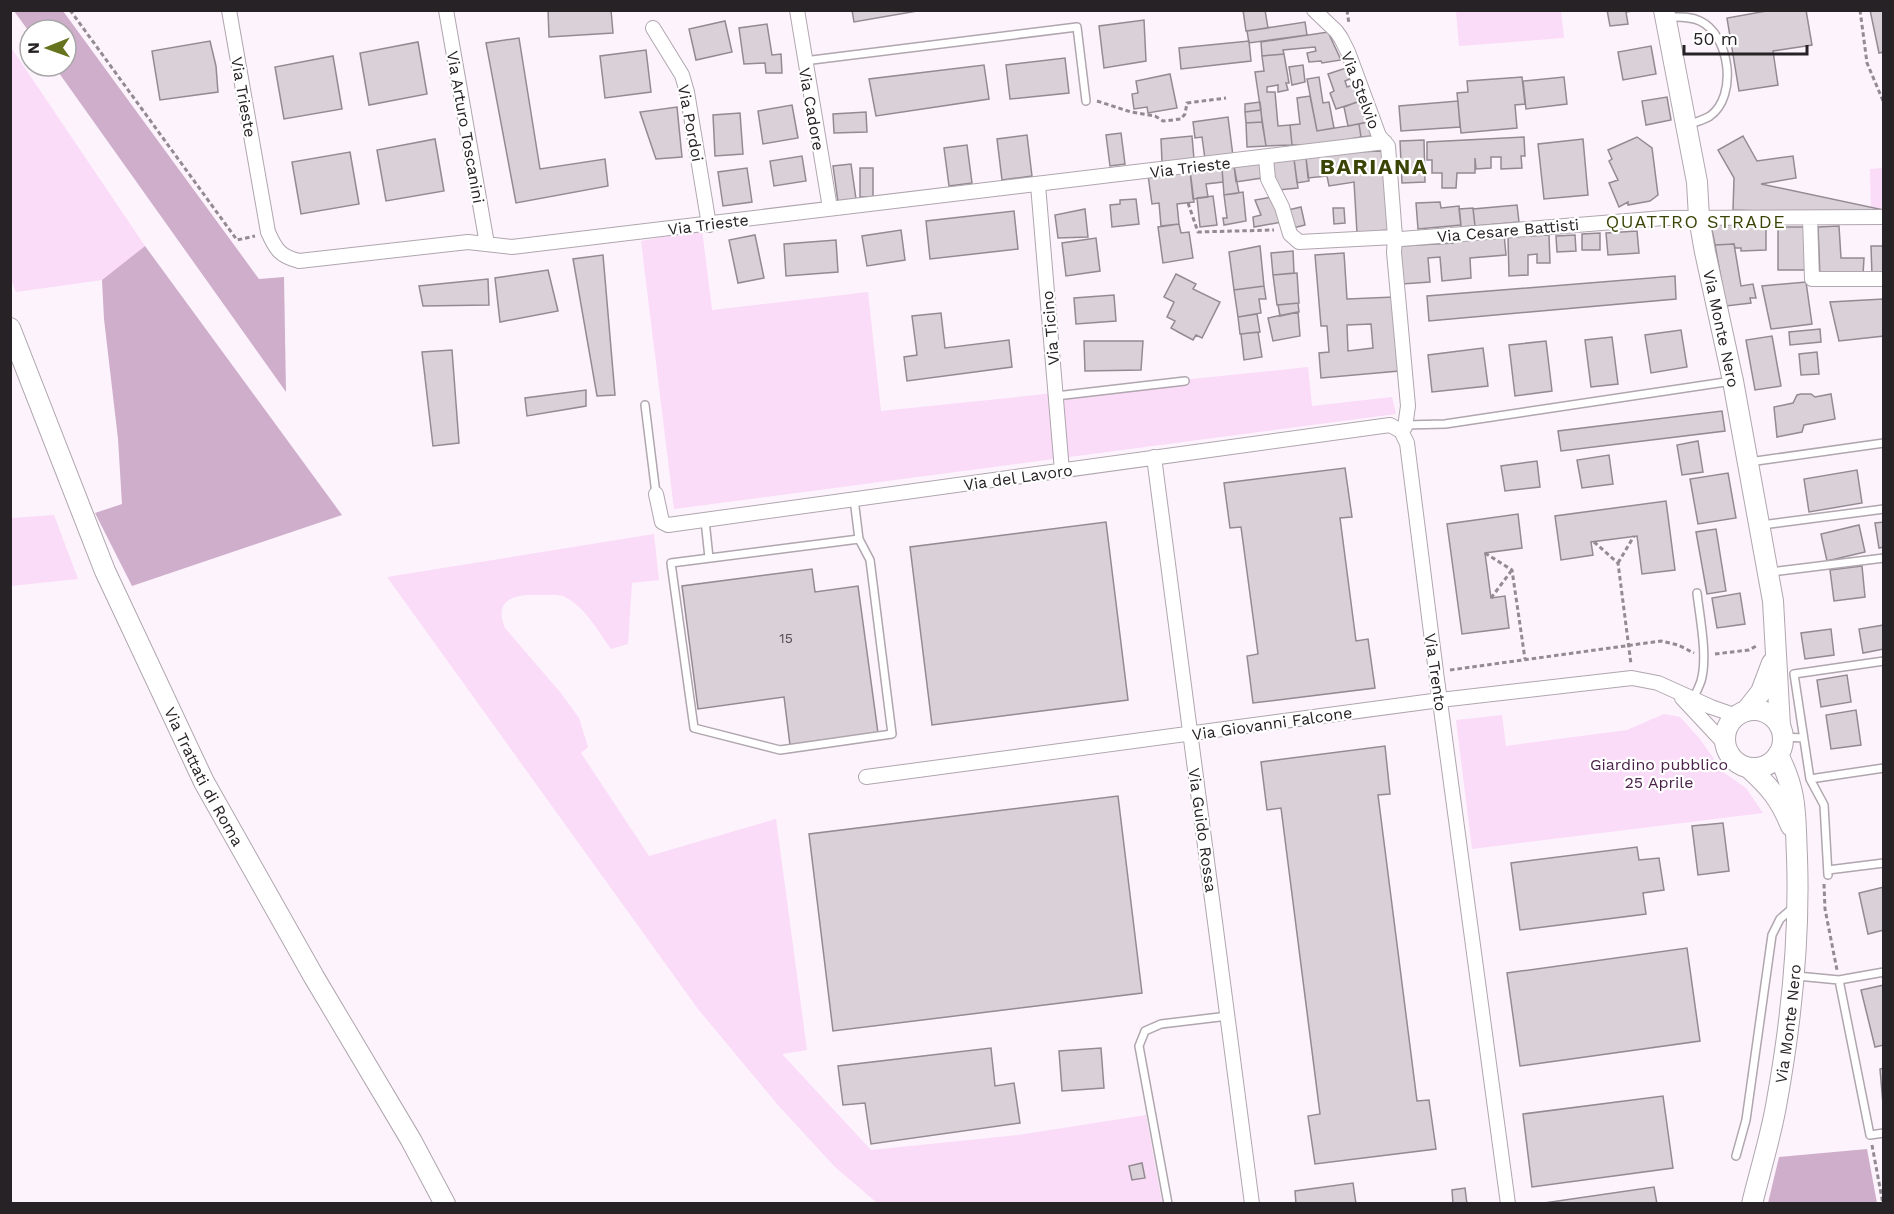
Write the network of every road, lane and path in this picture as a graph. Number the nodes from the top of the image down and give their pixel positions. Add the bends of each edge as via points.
1 (70, 10) edge
2 (228, 10) edge
3 (446, 10) edge
4 (797, 10) edge
5 (1314, 10) edge
6 (1347, 10) edge
7 (1860, 10) edge
8 (1665, 14) edge
9 (1349, 25) dead end
10 (653, 28) dead end
11 (804, 61) junction
12 (1226, 98) dead end
13 (1086, 101) joint
14 (1884, 104) edge
15 (1686, 126) junction
16 (1385, 142) junction
17 (1266, 158) junction
18 (1038, 185) junction
19 (1188, 203) dead end
20 (830, 208) junction
21 (1884, 217) edge
22 (1699, 218) junction
23 (1810, 218) junction
24 (709, 225) junction
25 (1288, 227) junction
26 (268, 232) junction
27 (1395, 237) junction
28 (487, 244) junction
29 (1884, 279) edge
30 (10, 328) edge
31 (1185, 381) dead end
32 (1733, 381) junction
33 (1056, 396) junction
34 (645, 405) dead end
35 (1403, 428) junction
36 (1884, 443) edge
37 (1154, 457) junction
38 (1749, 462) junction
39 (1062, 471) junction
40 (656, 494) joint
41 (854, 499) junction
42 (1884, 509) edge
43 (705, 520) junction
44 (1760, 525) junction
45 (1634, 536) dead end
46 (860, 539) junction
47 (1594, 542) dead end
48 (1485, 553) dead end
49 (709, 558) junction
50 (1884, 558) edge
51 (1618, 563) junction
52 (1512, 570) junction
53 (1768, 572) junction
54 (1698, 593) dead end
55 (1491, 598) dead end
56 (1769, 643) junction
57 (1628, 646) junction
58 (1703, 656) junction
59 (1525, 659) junction
60 (1884, 661) edge
61 (1436, 672) junction
62 (1632, 678) junction
63 (1676, 692) junction
64 (1693, 699) junction
65 (1440, 700) junction
66 (1741, 713) junction
67 (1189, 734) junction
68 (1803, 738) junction
69 (1780, 740) junction
70 (1725, 744) junction
71 (1749, 768) junction
72 (1884, 768) edge
73 (866, 777) dead end
74 (1810, 779) junction
75 (1796, 839) junction
76 (1884, 863) edge
77 (1828, 872) junction
78 (1799, 903) junction
79 (1884, 972) edge
80 (1795, 976) junction
81 (1839, 980) junction
82 (1228, 1017) junction
83 (1884, 1133) edge
84 (1870, 1135) junction
85 (1736, 1156) dead end
86 (445, 1203) edge
87 (1168, 1203) edge
88 (1252, 1203) edge
89 (1508, 1203) edge
90 (1752, 1203) edge
91 (1883, 1203) edge

1 - 26 path via 237,240
2 - 26 street, Via Trieste
3 - 28 street, Via Arturo Toscanini
4 - 11 street, Via Cadore
5 - 16 street, Via Stelvio via 1341,38 1379,136
6 - 9 path
7 - 14 path via 1867,63
8 - 15 street, Via Monte Nero
8 - 15 lane via 1701,21 1718,39 1727,67 1719,104 1710,116
10 - 24 street, Via Pordoi via 682,75
11 - 13 lane via 1077,27
11 - 20 street, Via Cadore
12 - 13 path via 1187,102 1181,119 1163,121
15 - 22 street, Via Monte Nero via 1697,182
16 - 17 street, Via Trieste
16 - 27 street, Via Trento via 1389,149
17 - 18 street, Via Trieste
17 - 25 street via 1268,179
18 - 20 street, Via Trieste
18 - 33 street, Via Ticino
19 - 25 path via 1198,232
20 - 24 street, Via Trieste
21 - 23 street, Via Cesare Battisti
22 - 23 street, Via Cesare Battisti
22 - 27 street, Via Cesare Battisti
22 - 32 street, Via Monte Nero
23 - 29 street via 1812,279
24 - 28 street, Via Trieste via 512,247
25 - 27 street, Via Cesare Battisti via 1292,238 1299,242
26 - 28 street, Via Trieste via 285,257 299,261 446,243
27 - 35 street, Via Trento via 1408,406
30 - 86 street, Via Trattati di Roma via 105,571 204,782
31 - 33 lane
32 - 35 lane
32 - 38 street, Via Monte Nero
33 - 39 street, Via Ticino
34 - 40 lane
35 - 37 street, Via del Lavoro via 1390,425
35 - 61 street, Via Trento
36 - 38 lane
37 - 39 street, Via del Lavoro
37 - 67 street, Via Guido Rossa
38 - 44 street, Via Monte Nero
39 - 41 street, Via del Lavoro
40 - 43 street, Via del Lavoro via 662,522 668,525
41 - 43 street, Via del Lavoro
41 - 46 lane
42 - 44 lane
43 - 49 lane
44 - 53 street, Via Monte Nero
45 - 51 path
46 - 49 lane
46 - 49 lane via 870,560 892,734 780,750 694,728 671,564
47 - 51 path
48 - 52 path
50 - 53 lane
51 - 57 path
52 - 55 path
52 - 59 path
53 - 56 street, Via Monte Nero via 1775,618
54 - 58 lane
56 - 58 path via 1749,650
56 - 66 street, Via Monte Nero via 1771,669 1761,693
56 - 69 street, Via Monte Nero
57 - 58 path via 1661,641
57 - 59 path
57 - 62 path
58 - 64 lane via 1701,681
59 - 61 path
60 - 68 lane via 1794,674
61 - 65 street, Via Trento
62 - 63 street, Via Giovanni Falcone via 1658,683
62 - 65 street, Via Giovanni Falcone
63 - 64 street, Via Giovanni Falcone
63 - 70 street, Via Giovanni Falcone
64 - 66 street, Via Giovanni Falcone
65 - 67 street, Via Giovanni Falcone
65 - 89 street, Via Trento
66 - 69 street via 1766,712 1774,718
66 - 70 street via 1727,728
67 - 73 street, Via Giovanni Falcone
67 - 82 street, Via Guido Rossa
68 - 69 lane
68 - 74 lane
69 - 71 street via 1765,766
69 - 75 street, Via Monte Nero via 1797,816
70 - 71 street via 1734,760
71 - 75 street, Via Monte Nero via 1775,793
72 - 74 lane
74 - 77 lane via 1824,805
75 - 78 street, Via Monte Nero
76 - 77 lane
77 - 81 path via 1825,909
78 - 80 street, Via Monte Nero
78 - 85 lane via 1780,919 1772,936 1746,1120
79 - 81 lane
80 - 81 lane
80 - 90 street, Via Monte Nero via 1776,1107
81 - 84 lane
82 - 87 lane via 1161,1024 1145,1031 1139,1046
82 - 88 street, Via Guido Rossa
83 - 84 lane
84 - 91 path

